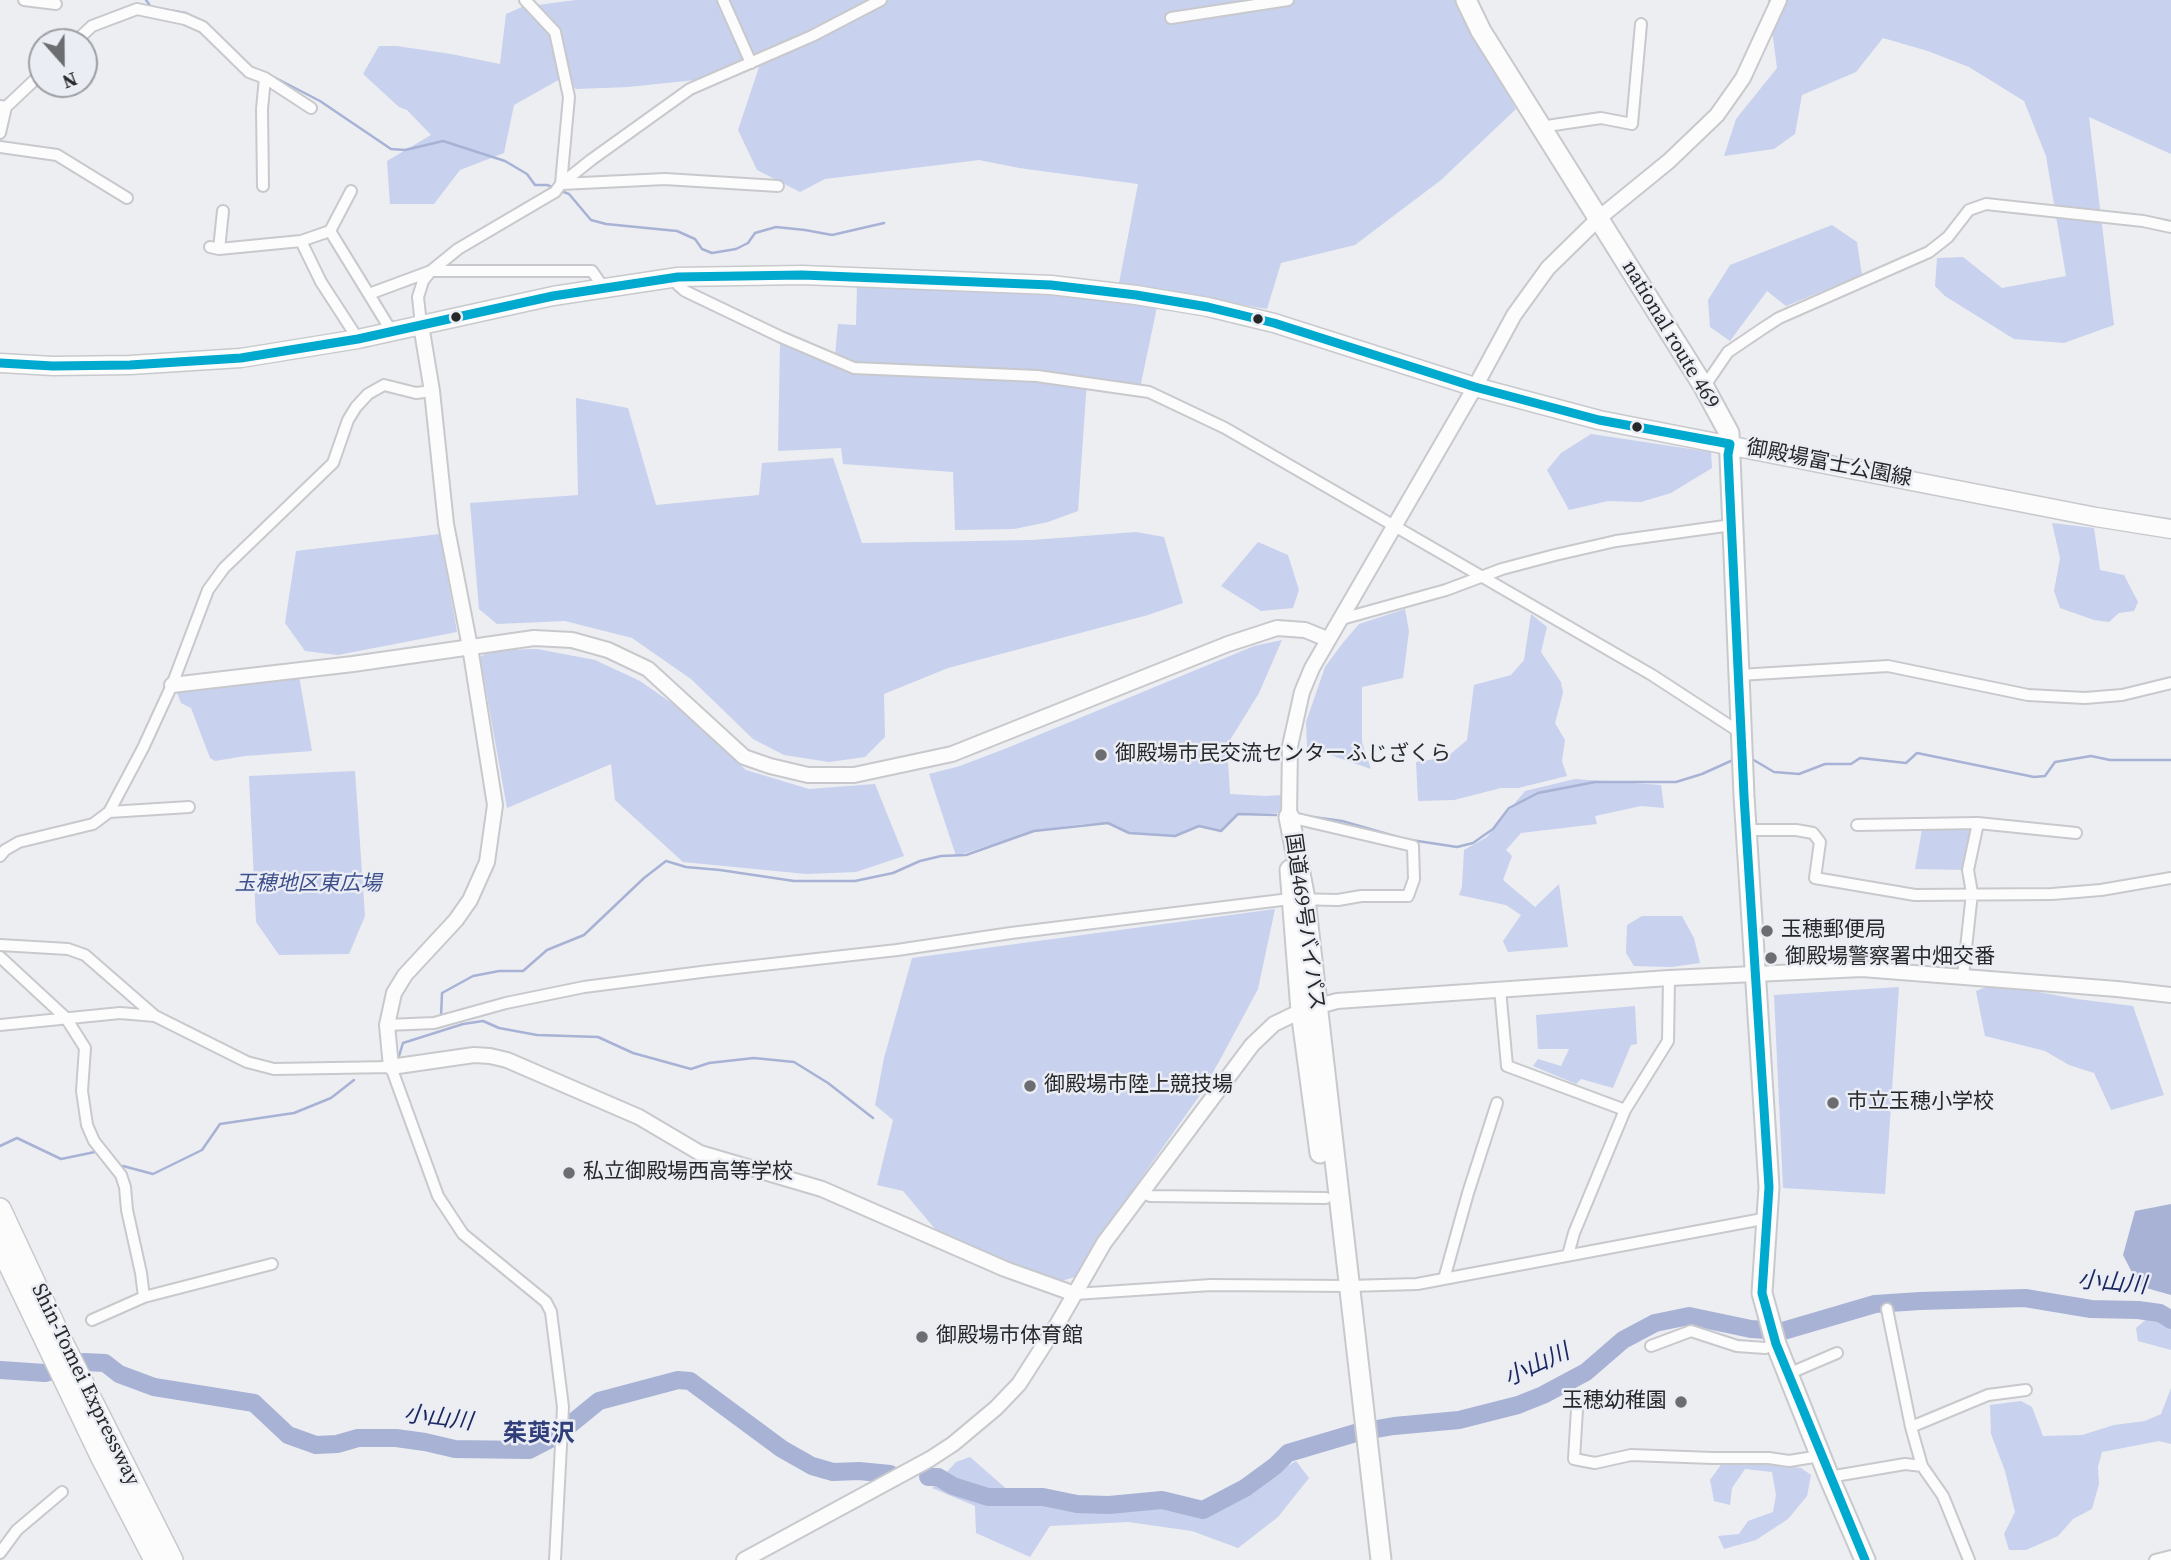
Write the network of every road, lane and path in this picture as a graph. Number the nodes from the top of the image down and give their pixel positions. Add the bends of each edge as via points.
1 (24, 0) edge
2 (525, 0) edge
3 (723, 0) edge
4 (881, 0) edge
5 (1288, 0) edge
6 (1466, 0) edge
7 (1779, 0) edge
8 (56, 4) dead end
9 (1171, 18) dead end
10 (1641, 24) dead end
11 (90, 28) edge
12 (751, 63) junction
13 (265, 78) junction
14 (28, 85) edge
15 (3, 107) edge
16 (311, 108) dead end
17 (1540, 127) junction
18 (0, 133) edge
19 (0, 147) edge
20 (561, 184) junction
21 (263, 186) dead end
22 (779, 186) dead end
23 (351, 191) dead end
24 (127, 198) dead end
25 (223, 211) dead end
26 (1599, 218) junction
27 (2171, 227) edge
28 (330, 231) junction
29 (301, 242) junction
30 (431, 271) junction
31 (678, 277) junction
32 (603, 287) junction
33 (369, 294) junction
34 (421, 325) junction
35 (392, 332) junction
36 (358, 339) junction
37 (0, 363) edge
38 (1475, 387) junction
39 (1704, 387) junction
40 (432, 391) junction
41 (1730, 444) junction
42 (1732, 525) junction
43 (1395, 526) junction
44 (2171, 529) edge
45 (1481, 578) junction
46 (1338, 620) junction
47 (1327, 639) junction
48 (470, 647) junction
49 (1739, 675) junction
50 (2171, 683) edge
51 (172, 685) junction
52 (1741, 733) junction
53 (189, 807) dead end
54 (109, 812) junction
55 (1289, 817) junction
56 (1978, 823) junction
57 (1857, 825) dead end
58 (1746, 830) junction
59 (2076, 833) dead end
60 (0, 856) edge
61 (2171, 878) edge
62 (1972, 893) junction
63 (1298, 899) junction
64 (0, 945) edge
65 (0, 957) edge
66 (1756, 975) junction
67 (1963, 976) junction
68 (1669, 978) junction
69 (1500, 989) junction
70 (2171, 995) edge
71 (1308, 1008) junction
72 (155, 1016) junction
73 (66, 1018) junction
74 (387, 1024) junction
75 (0, 1025) edge
76 (391, 1067) junction
77 (1497, 1103) dead end
78 (1626, 1110) junction
79 (1143, 1193) junction
80 (1326, 1198) junction
81 (0, 1209) edge
82 (1768, 1218) junction
83 (0, 1245) edge
84 (1568, 1255) junction
85 (272, 1264) dead end
86 (1444, 1279) junction
87 (1343, 1286) junction
88 (1075, 1294) junction
89 (144, 1297) junction
90 (1887, 1309) dead end
91 (92, 1320) dead end
92 (1773, 1335) junction
93 (1651, 1346) dead end
94 (1837, 1353) dead end
95 (1788, 1374) junction
96 (2026, 1390) dead end
97 (1577, 1409) dead end
98 (1911, 1427) junction
99 (1363, 1446) junction
100 (1820, 1456) junction
101 (1922, 1466) junction
102 (1829, 1477) junction
103 (62, 1492) dead end
104 (772, 1545) junction
105 (0, 1553) edge
106 (2171, 1556) edge
107 (155, 1560) edge
108 (172, 1560) edge
109 (555, 1560) edge
110 (744, 1560) edge
111 (766, 1560) edge
112 (1372, 1560) edge
113 (1381, 1560) edge
114 (1865, 1560) edge
115 (1969, 1560) edge
116 (2155, 1560) edge

1 - 8 street
2 - 20 street via 555,33 569,97
3 - 12 street
4 - 12 street
5 - 9 street
6 - 17 highway, national route 469
7 - 26 street via 1744,78 1717,115
10 - 17 street via 1632,124 1601,118
11 - 13 street via 137,9 185,19 203,27 249,72
12 - 20 street via 690,89
13 - 16 street
13 - 21 street
14 - 15 street
15 - 18 street
17 - 26 highway, national route 469
19 - 24 street via 57,155
20 - 22 street via 665,179
20 - 30 street via 555,192 457,248
23 - 28 street
25 - 29 street via 215,248
26 - 38 street via 1541,277 1514,314
26 - 39 highway, national route 469
27 - 39 street via 1986,204 1969,210 1929,252 1779,318 1728,352
28 - 29 street
28 - 33 street
29 - 36 street
30 - 32 street via 592,271
30 - 33 street
30 - 34 street via 418,297
31 - 32 main road, 御殿場富士公園線
31 - 38 main road, 御殿場富士公園線 via 802,275 1051,285 1136,295 1274,323
31 - 43 street via 678,285 685,291 854,368 1037,376 1149,392 1225,429
32 - 34 main road, 御殿場富士公園線
33 - 35 street
34 - 35 main road, 御殿場富士公園線
34 - 40 street
35 - 36 main road, 御殿場富士公園線
36 - 37 main road, 御殿場富士公園線 via 296,351 187,362
38 - 41 main road, 御殿場富士公園線 via 1599,419
38 - 43 street
39 - 41 highway, national route 469 via 1729,433
40 - 48 street via 446,524
40 - 51 street via 416,393 384,385 356,407 333,463 224,568 208,590
41 - 42 highway, national route 469
41 - 44 main road, 御殿場富士公園線
42 - 45 street via 1616,541
42 - 49 highway, national route 469
43 - 45 street
43 - 46 street
45 - 46 street
45 - 52 street
46 - 47 street
47 - 48 street via 1305,629 1277,628 952,754 855,775 808,775 744,757 648,669 608,649 572,640 534,638
47 - 55 street via 1296,716 1290,746
48 - 51 street
48 - 74 street via 495,805 487,862 456,920 405,975 394,993
49 - 50 street via 1888,666 2028,695 2085,698
49 - 52 highway, national route 469
51 - 54 street
52 - 58 highway, national route 469
53 - 54 street
54 - 60 street via 93,824 19,842
55 - 63 highway, 国道469号バイパス
55 - 63 street via 1413,846 1414,879 1408,896
56 - 57 street
56 - 59 street
56 - 62 street via 1968,870
58 - 62 street via 1813,833 1820,842 1815,878 1915,895
58 - 66 highway, national route 469
61 - 62 street via 2052,894
62 - 67 street
63 - 71 highway, 国道469号バイパス
63 - 74 street via 584,987 439,1021
64 - 72 street via 68,949 85,955
65 - 73 street
66 - 67 street via 1862,970
66 - 68 street
66 - 82 highway, national route 469
67 - 70 street
68 - 69 street
68 - 78 street via 1668,1041
69 - 71 street via 1337,1001
69 - 78 street via 1507,1066
71 - 79 street via 1274,1024 1252,1045
71 - 80 highway, 国道469号バイパス
71 - 87 highway, 国道469号バイパス
72 - 73 street via 120,1013
72 - 76 street via 247,1062 274,1069
73 - 75 street
73 - 89 street via 85,1048 82,1091 86,1125 125,1188
74 - 76 street
76 - 88 street via 474,1055 507,1060 639,1117 700,1153 822,1189 1005,1269
76 - 109 street via 438,1196 463,1234 546,1302 551,1312 563,1407
77 - 86 street
78 - 84 street
79 - 80 street
79 - 88 street via 1104,1243
80 - 87 highway, 国道469号バイパス
81 - 108 highway, Shin-Tomei Expressway
82 - 84 street
82 - 92 highway, national route 469 via 1762,1293
83 - 107 highway, Shin-Tomei Expressway
84 - 86 street
85 - 89 street
86 - 87 street
87 - 88 street via 1211,1285
87 - 99 highway, 国道469号バイパス
88 - 104 street via 1019,1384 975,1426 930,1459
89 - 91 street
90 - 98 street
92 - 93 street via 1765,1348 1737,1346 1691,1331
92 - 95 highway
94 - 95 street
95 - 100 highway
96 - 98 street via 1988,1395
97 - 100 street via 1574,1459 1595,1463 1631,1455 1789,1461
98 - 101 street
99 - 112 highway, 国道469号バイパス
99 - 113 highway, 国道469号バイパス
100 - 102 highway
101 - 102 street via 1905,1464
101 - 115 street via 1943,1496
102 - 114 highway
103 - 105 street via 17,1530
104 - 110 street
104 - 111 street
106 - 116 street

